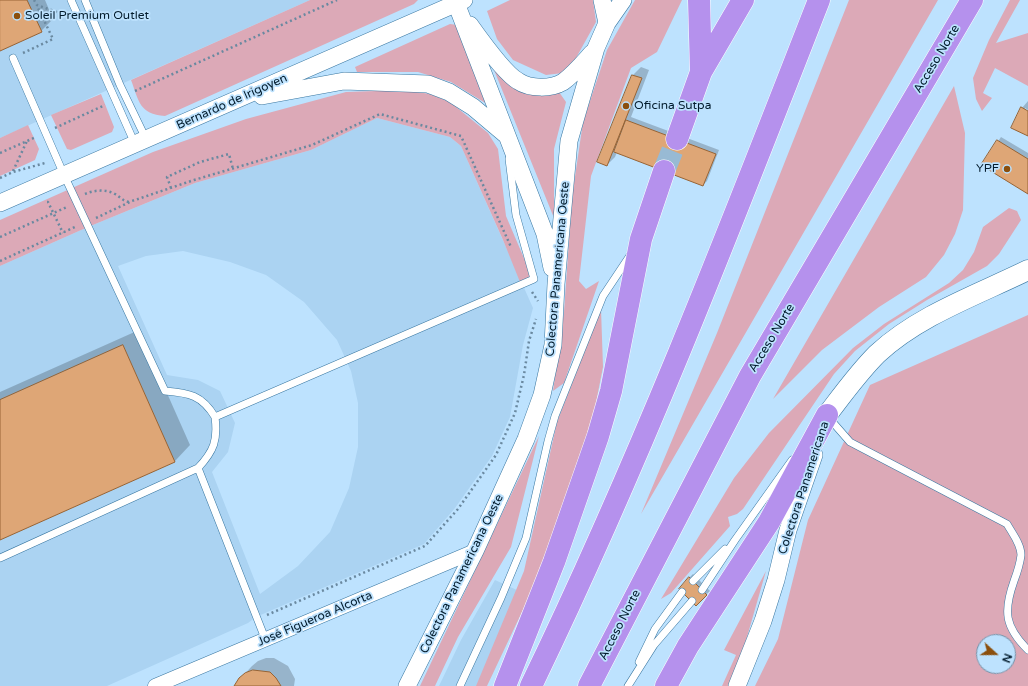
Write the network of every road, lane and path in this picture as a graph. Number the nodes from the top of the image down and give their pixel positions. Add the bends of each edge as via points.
1 (34, 0) edge
2 (71, 0) edge
3 (85, 0) edge
4 (337, 0) edge
5 (602, 0) edge
6 (624, 0) edge
7 (699, 0) edge
8 (743, 0) edge
9 (819, 0) edge
10 (972, 0) edge
11 (458, 1) edge
12 (37, 5) junction
13 (67, 16) dead end
14 (607, 23) junction
15 (596, 48) junction
16 (13, 58) joint
17 (701, 72) junction
18 (125, 96) junction
19 (103, 99) dead end
20 (115, 100) junction
21 (233, 102) junction
22 (105, 105) junction
23 (108, 112) dead end
24 (46, 132) junction
25 (507, 135) junction
26 (677, 139) tunnel mouth
27 (27, 141) junction
28 (141, 142) junction
29 (0, 153) edge
30 (232, 169) junction
31 (664, 171) tunnel mouth
32 (13, 172) dead end
33 (64, 175) junction
34 (171, 188) junction
35 (132, 201) junction
36 (76, 202) junction
37 (0, 203) edge
38 (86, 222) junction
39 (0, 237) edge
40 (640, 239) junction
41 (512, 248) dead end
42 (0, 261) edge
43 (1028, 270) edge
44 (527, 282) junction
45 (556, 284) junction
46 (541, 307) dead end
47 (538, 314) dead end
48 (827, 415) junction
49 (215, 417) junction
50 (198, 468) junction
51 (734, 540) junction
52 (475, 550) junction
53 (0, 558) edge
54 (693, 581) dead end
55 (702, 590) dead end
56 (682, 592) dead end
57 (692, 601) dead end
58 (257, 619) junction
59 (266, 640) junction
60 (1028, 650) edge
61 (636, 672) junction
62 (155, 686) edge
63 (407, 686) edge
64 (460, 686) edge
65 (506, 686) edge
66 (531, 686) edge
67 (589, 686) edge
68 (628, 686) edge
69 (666, 686) edge
70 (737, 686) edge

1 - 12 path
2 - 20 lane
3 - 18 lane
4 - 18 path
5 - 14 street
6 - 14 street, Colectora Panamericana Oeste
7 - 17 highway
8 - 17 highway
9 - 66 highway via 719,257 655,412 570,605
10 - 67 highway, Acceso Norte via 750,376
11 - 15 street via 476,34 500,64 518,81 530,86 540,87 562,82 577,70
11 - 21 street, Bernardo de Irigoyen
11 - 25 street
12 - 13 path
12 - 16 path via 53,38
14 - 15 street, Colectora Panamericana Oeste
15 - 45 street, Colectora Panamericana Oeste via 570,141
16 - 24 lane
17 - 26 highway
18 - 28 lane
19 - 22 path
20 - 22 path
20 - 28 lane
21 - 25 street via 344,81 428,84 449,92 473,107
21 - 28 street, Bernardo de Irigoyen
22 - 23 path
22 - 24 path
24 - 27 path
24 - 33 lane
25 - 44 lane via 516,215 534,279
25 - 45 street via 545,234
27 - 29 path
27 - 32 path
28 - 33 street, Bernardo de Irigoyen
30 - 34 path
30 - 34 path via 229,154 200,162 167,177
30 - 41 path via 312,145 380,114 461,136
31 - 40 highway
33 - 36 lane
33 - 37 street, Bernardo de Irigoyen
34 - 35 path
35 - 36 path via 126,202 111,192 104,191 86,193
35 - 38 path
36 - 38 lane
36 - 39 path
38 - 42 path
38 - 49 lane via 165,391 194,396 208,404
40 - 64 lane via 602,296 555,416 526,538 502,598
40 - 65 highway via 611,391 598,436 554,562
43 - 48 main road, Colectora Panamericana via 928,318 903,334 862,369
44 - 46 path
44 - 49 lane
45 - 52 street, Colectora Panamericana Oeste via 553,345 542,396 526,439
47 - 58 path via 529,341 515,413 496,455 458,509 425,546
48 - 51 lane
48 - 60 lane via 850,442 1007,524 1016,538 1021,554 1006,606 1008,619 1015,638
48 - 69 highway via 769,522 688,646
48 - 70 street, Colectora Panamericana via 788,530 763,621
49 - 50 lane via 217,432 214,447
50 - 53 lane
50 - 58 lane
51 - 54 lane
51 - 55 lane
52 - 59 street, José Figueroa Alcorta
52 - 63 street, Colectora Panamericana Oeste
56 - 61 lane via 655,629
57 - 61 lane via 673,621
58 - 59 lane
59 - 62 street, José Figueroa Alcorta
61 - 68 lane

